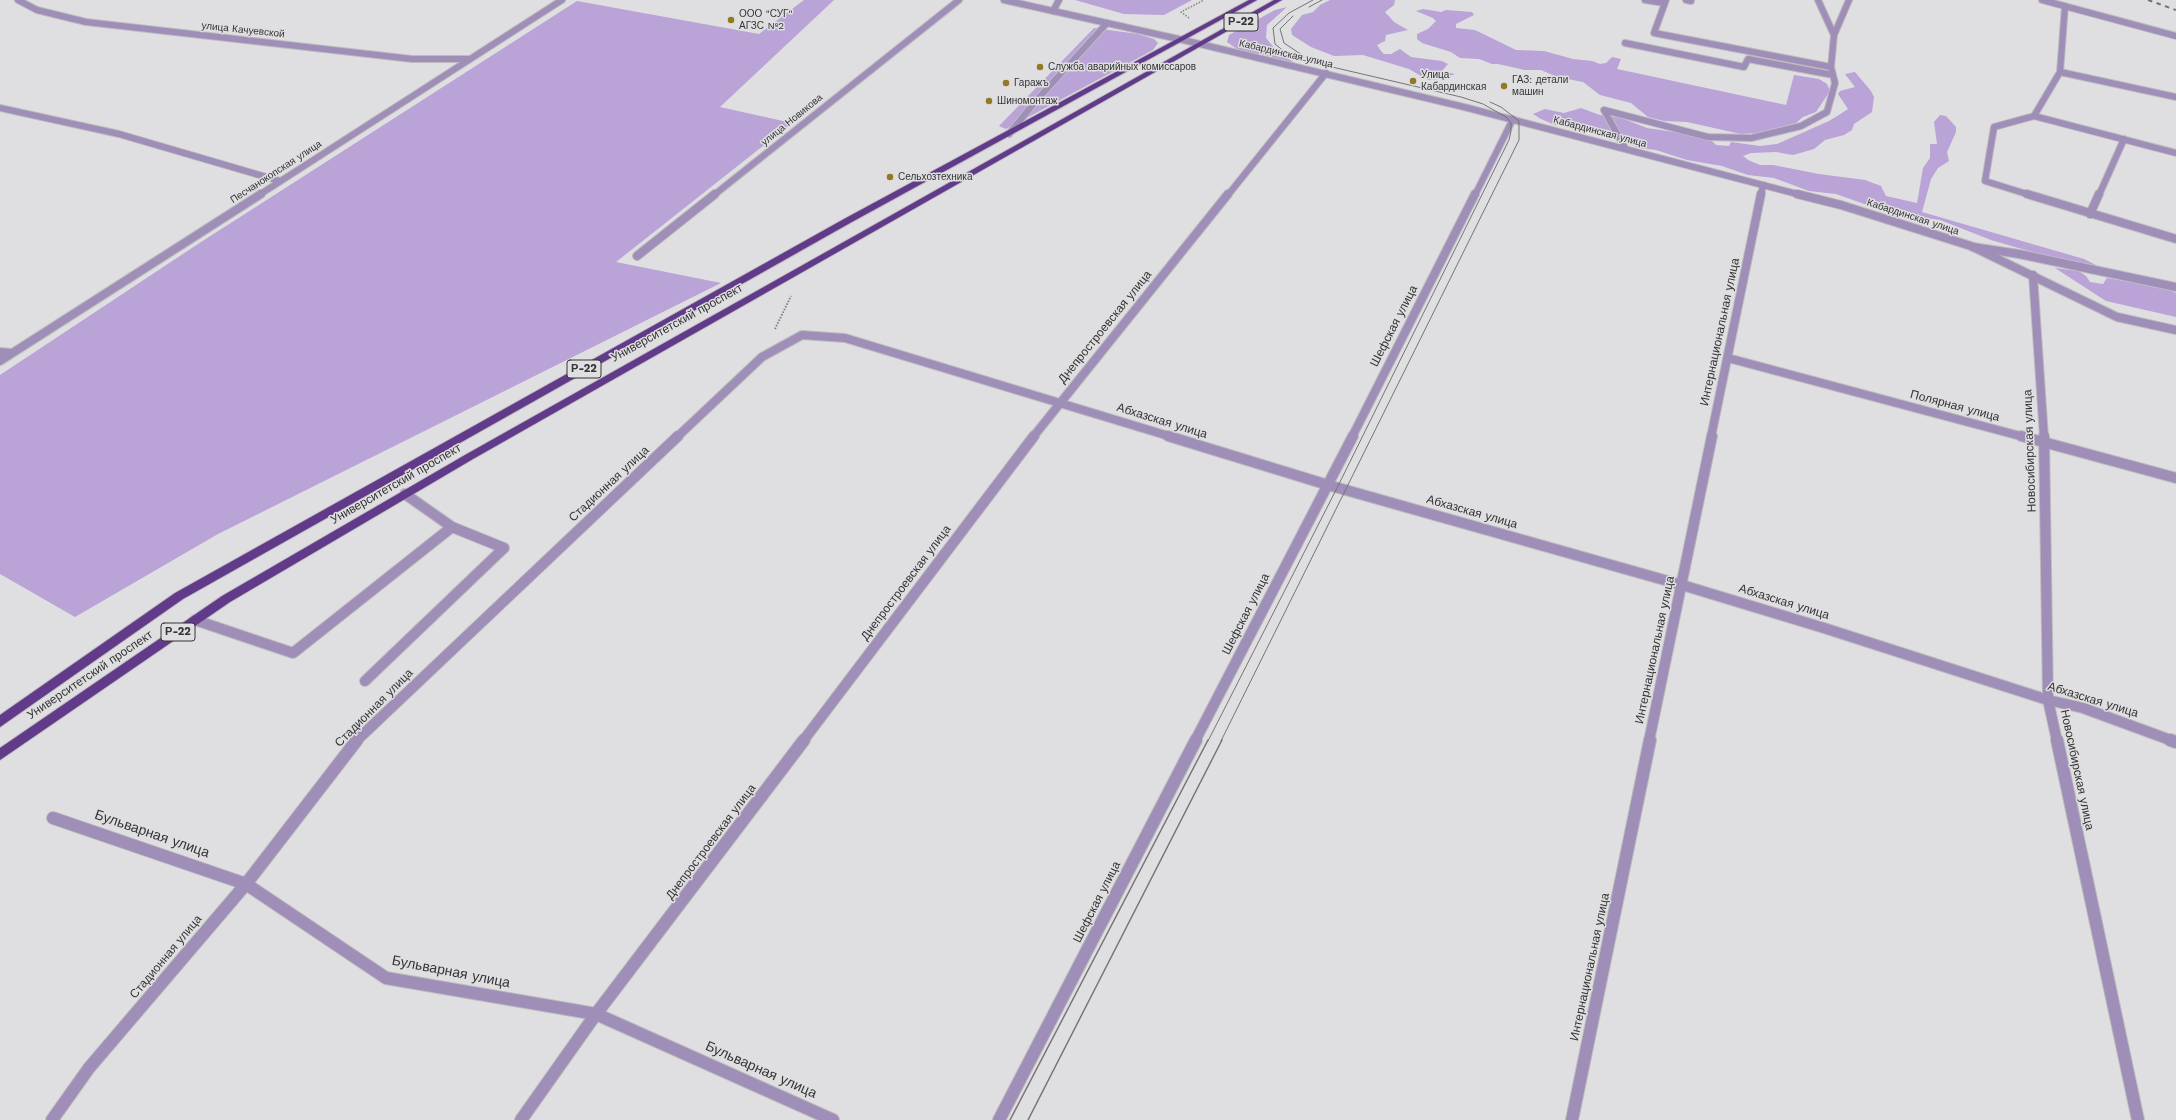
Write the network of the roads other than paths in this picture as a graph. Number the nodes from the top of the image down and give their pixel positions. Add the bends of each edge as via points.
1 (18, 0) edge
2 (562, 0) edge
3 (959, 0) edge
4 (1004, 0) edge
5 (1059, 0) edge
6 (1254, 0) edge
7 (1279, 0) edge
8 (1645, 0) edge
9 (1818, 0) edge
10 (1849, 0) edge
11 (2042, 0) edge
12 (1665, 2) edge
13 (2065, 6) junction
14 (1053, 11) junction
15 (1107, 23) junction
16 (1834, 35) junction
17 (2176, 36) edge
18 (1183, 40) junction
19 (1625, 43) dead end
20 (1202, 45) junction
21 (469, 59) junction
22 (1831, 67) junction
23 (2060, 72) junction
24 (1326, 73) junction
25 (1833, 75) junction
26 (2176, 98) edge
27 (0, 108) edge
28 (2034, 116) junction
29 (1513, 119) junction
30 (1009, 134) junction
31 (2124, 139) junction
32 (1625, 148) junction
33 (2176, 153) edge
34 (280, 181) junction
35 (1763, 185) junction
36 (2090, 214) junction
37 (2176, 239) edge
38 (1971, 246) junction
39 (637, 256) dead end
40 (2033, 275) junction
41 (2176, 287) edge
42 (2176, 330) edge
43 (0, 352) edge
44 (11, 353) junction
45 (762, 356) joint
46 (1728, 358) junction
47 (0, 361) edge
48 (1059, 403) junction
49 (2044, 443) junction
50 (2176, 478) edge
51 (1328, 485) junction
52 (405, 494) junction
53 (452, 527) junction
54 (1682, 585) junction
55 (195, 620) junction
56 (365, 681) dead end
57 (2048, 700) junction
58 (0, 722) edge
59 (2176, 742) edge
60 (0, 755) edge
61 (53, 818) dead end
62 (246, 884) junction
63 (596, 1014) junction
64 (52, 1120) edge
65 (521, 1120) edge
66 (833, 1120) edge
67 (999, 1120) edge
68 (1572, 1120) edge
69 (2138, 1120) edge

1 - 21 street, улица Качуевской via 37,10 86,22 412,59
2 - 21 street, Песчанокопская улица
3 - 39 street, улица Новикова
4 - 14 street, Кабардинская улица
5 - 14 street
6 - 18 highway, Университетский проспект / Р-22
7 - 20 highway, Университетский проспект / Р-22
8 - 12 street
9 - 16 street
10 - 16 street
11 - 13 street
12 - 22 street via 1654,34
13 - 17 street
13 - 23 street
14 - 15 street, Кабардинская улица
15 - 18 street, Кабардинская улица
15 - 30 street
16 - 22 street
18 - 20 street, Кабардинская улица
18 - 30 highway, Университетский проспект / Р-22
19 - 25 street via 1744,67 1748,59
20 - 24 street, Кабардинская улица
20 - 52 highway, Университетский проспект / Р-22
21 - 34 street, Песчанокопская улица
22 - 25 street
23 - 26 street
23 - 28 street
24 - 29 street, Кабардинская улица
24 - 48 street, Днепростроевская улица
25 - 32 street via 1835,83 1827,112 1801,126 1751,138 1708,137 1604,110
27 - 34 street via 120,134
28 - 31 street
28 - 36 street via 1994,127 1985,181
29 - 32 street, Кабардинская улица
29 - 51 street, Шефская улица
30 - 58 highway, Университетский проспект / Р-22 via 847,221 179,596
31 - 33 street
31 - 36 street
32 - 35 street, Кабардинская улица
34 - 44 street, Песчанокопская улица
35 - 38 street, Кабардинская улица via 1841,205
35 - 46 street, Интернациональная улица
36 - 37 street
38 - 40 street, Кабардинская улица
38 - 41 street
40 - 42 street, Кабардинская улица via 2117,316
40 - 49 street, Новосибирская улица
43 - 44 street
44 - 47 street, Песчанокопская улица
45 - 48 street, Абхазская улица via 802,335 845,338
45 - 62 street, Стадионная улица via 352,745
46 - 49 street, Полярная улица
46 - 54 street, Интернациональная улица
48 - 51 street, Абхазская улица
48 - 63 street, Днепростроевская улица
49 - 50 street, Полярная улица
49 - 57 street, Новосибирская улица
51 - 54 street, Абхазская улица
51 - 67 street, Шефская улица
52 - 53 street
52 - 55 highway, Университетский проспект / Р-22 via 226,599
53 - 55 street via 292,653
53 - 56 street via 504,548
54 - 57 street, Абхазская улица
54 - 68 street, Интернациональная улица
55 - 60 highway, Университетский проспект / Р-22
57 - 59 street, Абхазская улица via 2083,708
57 - 69 street, Новосибирская улица
61 - 62 street, Бульварная улица
62 - 63 street, Бульварная улица via 386,978
62 - 64 street, Стадионная улица via 89,1068
63 - 65 street, Днепростроевская улица
63 - 66 street, Бульварная улица

